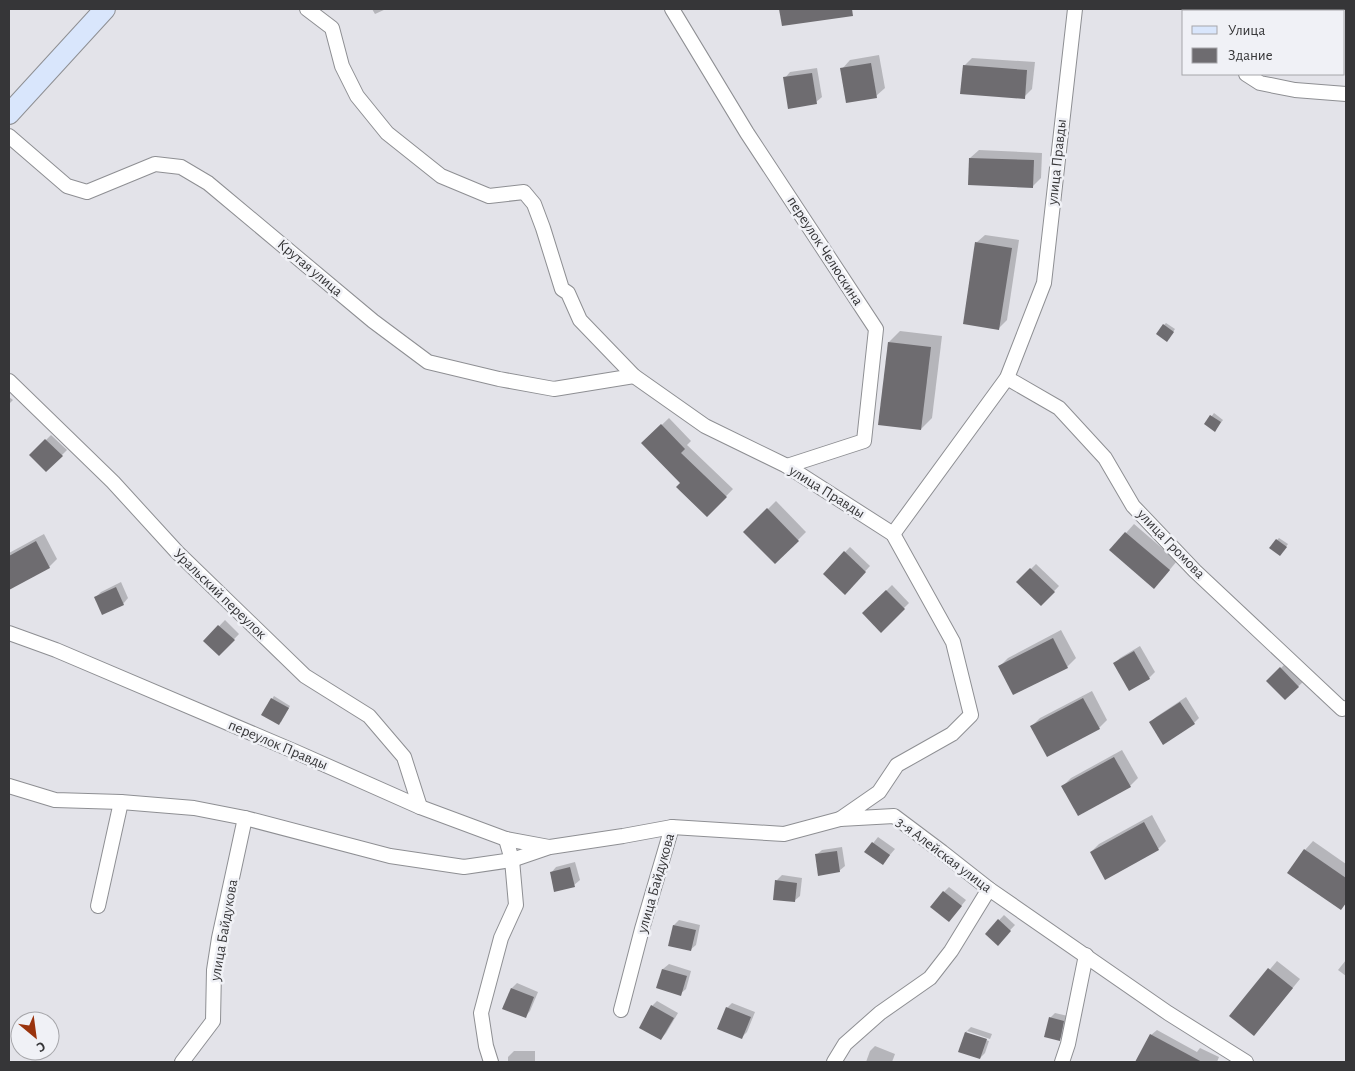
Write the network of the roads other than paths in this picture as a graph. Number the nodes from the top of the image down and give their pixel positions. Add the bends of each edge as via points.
1 (105, 9) edge
2 (306, 9) edge
3 (672, 9) edge
4 (1075, 9) edge
5 (1248, 75) edge
6 (1346, 94) edge
7 (9, 114) edge
8 (9, 136) edge
9 (634, 376) junction
10 (1007, 378) junction
11 (9, 381) edge
12 (787, 466) junction
13 (893, 534) junction
14 (9, 633) edge
15 (1345, 711) edge
16 (9, 786) edge
17 (121, 802) junction
18 (420, 807) junction
19 (245, 818) junction
20 (840, 820) junction
21 (672, 827) junction
22 (506, 839) junction
23 (550, 847) junction
24 (512, 860) junction
25 (989, 889) junction
26 (98, 906) dead end
27 (1086, 954) junction
28 (621, 1010) dead end
29 (182, 1062) edge
30 (491, 1062) edge
31 (834, 1062) edge
32 (1062, 1062) edge
33 (1246, 1062) edge

1 - 7 main road
2 - 9 street, улица Правды via 332,28 342,66 357,96 387,134 440,176 489,196 524,192 534,204 562,288 568,293 580,320
3 - 12 street, переулок Челюскина via 747,133 876,330 864,440
4 - 10 street, улица Правды via 1044,283
5 - 6 street via 1260,83 1295,90
8 - 9 street, Крутая улица via 67,186 88,192 155,164 181,168 208,183 373,321 428,362 554,390
9 - 12 street, улица Правды via 705,426
10 - 13 street, улица Правды
10 - 15 street, улица Громова via 1059,408 1105,458 1133,506 1195,571
11 - 18 street, Уральский переулок via 113,482 177,552 305,676 369,716 404,757
12 - 13 street, улица Правды
13 - 20 street via 953,642 971,715 952,734 897,765 879,792
14 - 18 street, переулок Правды via 101,669
16 - 17 street, улица Байдукова via 55,800
17 - 19 street, улица Байдукова via 194,808
17 - 26 street
18 - 22 street, переулок Правды
19 - 24 street, улица Байдукова via 390,856 464,867
19 - 29 street, улица Байдукова via 219,938 214,970 213,1021
20 - 21 street via 784,834
20 - 25 street, 3-я Алейская улица via 894,816
21 - 23 street, улица Байдукова
21 - 28 street, улица Байдукова
22 - 23 street, переулок Правды
22 - 24 street
23 - 24 street, улица Байдукова
24 - 30 street via 516,905 501,938 481,1013
25 - 27 street, 3-я Алейская улица
25 - 31 street via 951,951 930,978 872,1019 844,1044
27 - 32 street
27 - 33 street, 3-я Алейская улица via 1168,1013

